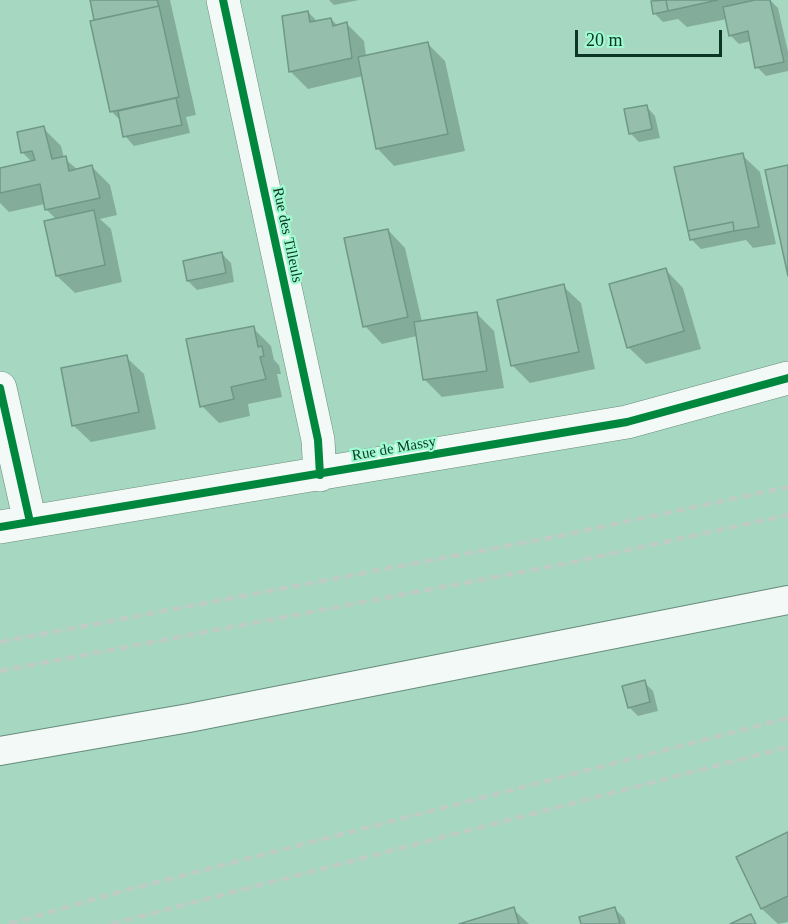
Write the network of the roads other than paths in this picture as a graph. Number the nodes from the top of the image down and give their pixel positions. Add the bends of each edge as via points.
1 (223, 0) edge
2 (788, 378) edge
3 (0, 388) edge
4 (320, 475) junction
5 (15, 525) edge
6 (788, 600) edge
7 (0, 752) edge

1 - 4 street, Rue des Tilleuls via 318,440
2 - 4 street, Rue de Massy via 627,422
3 - 5 street
4 - 5 street, Rue de Massy
6 - 7 lane

